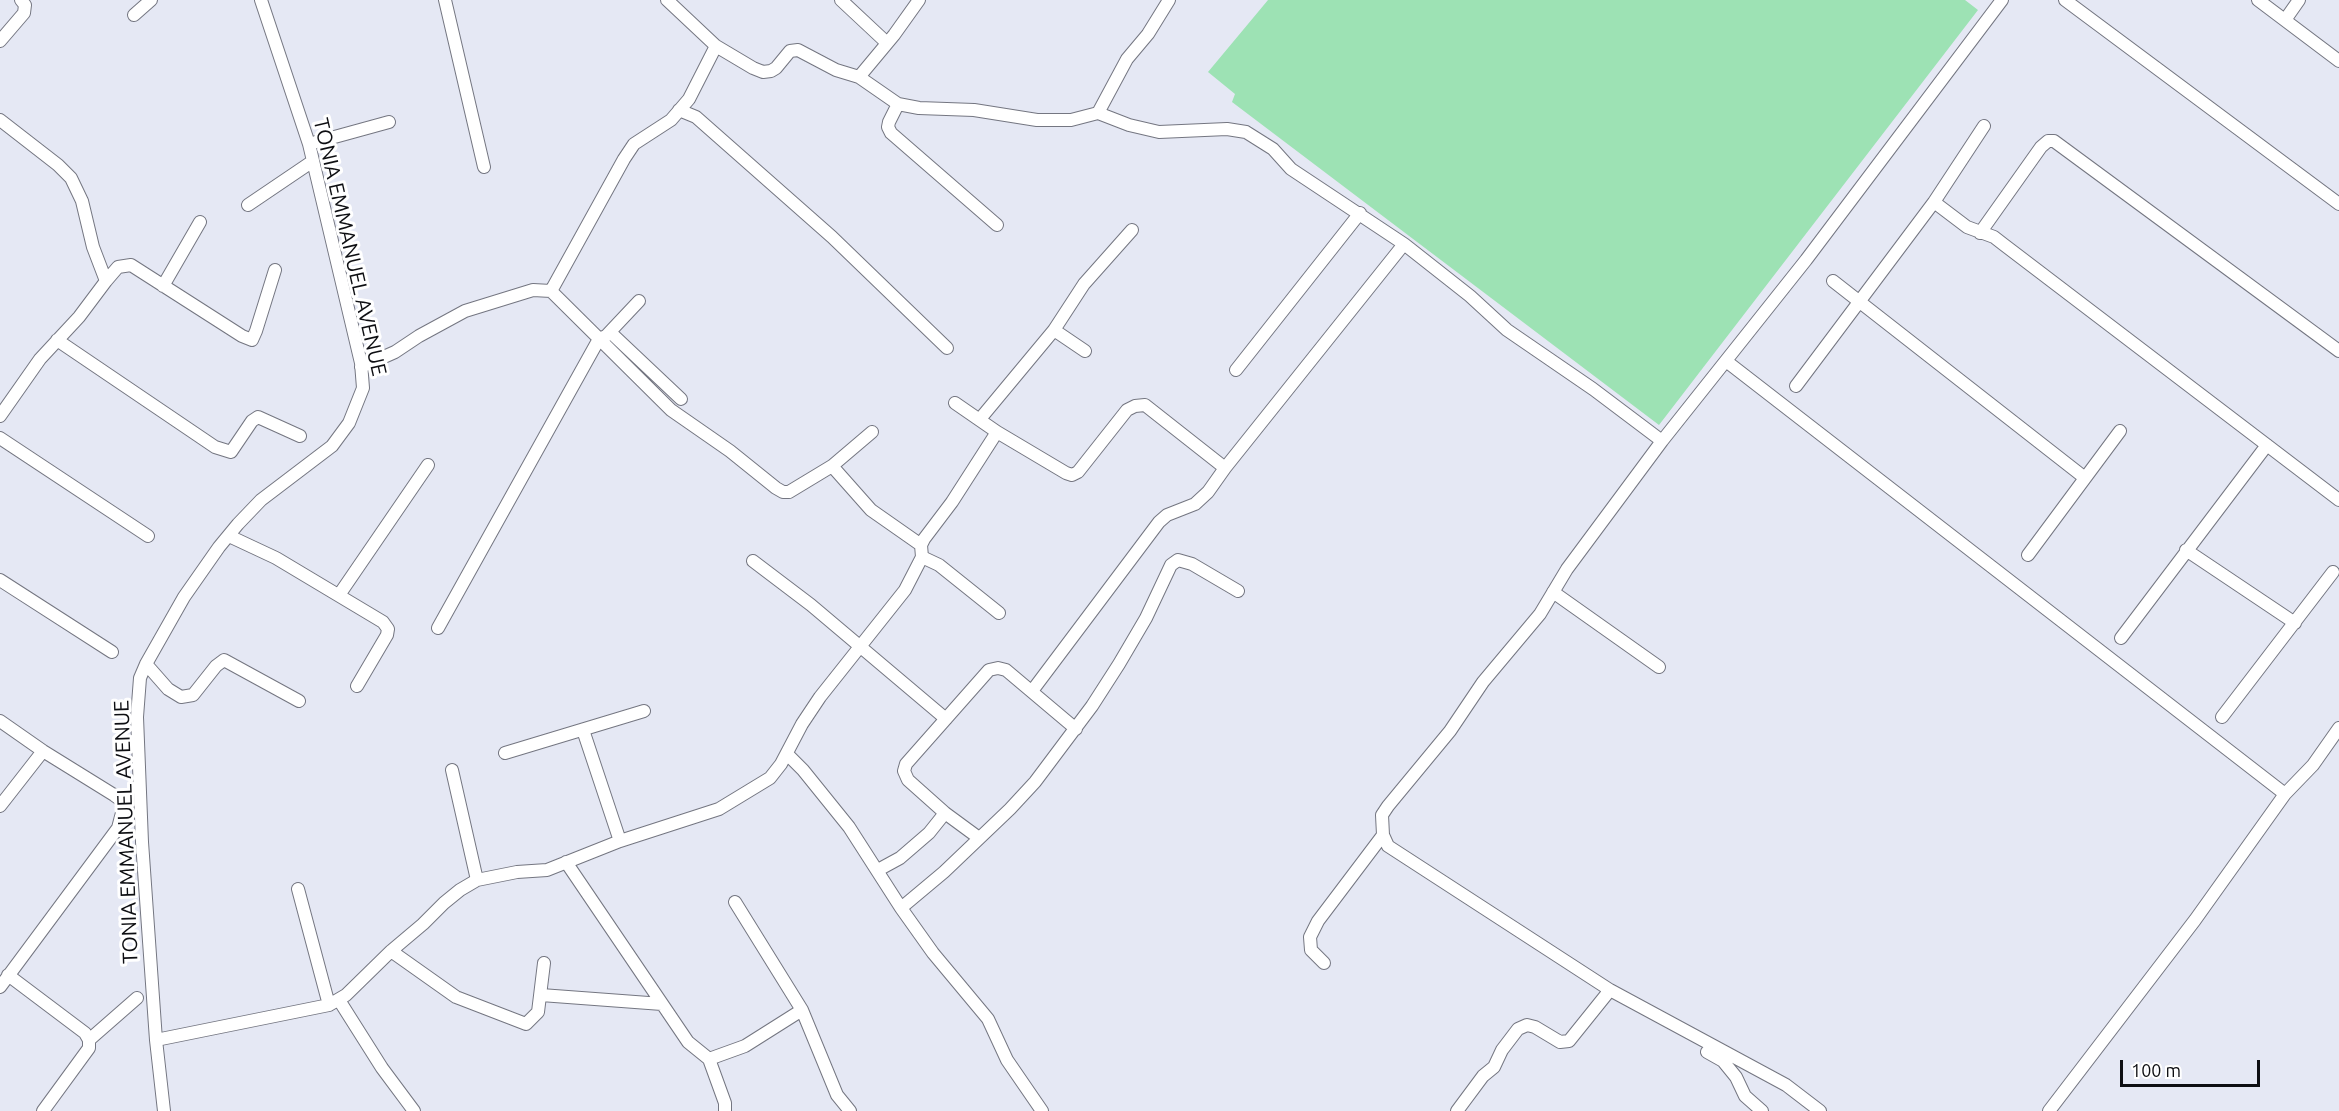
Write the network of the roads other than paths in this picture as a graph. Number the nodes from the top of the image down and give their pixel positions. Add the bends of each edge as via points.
1 (21, 0) edge
2 (151, 0) edge
3 (261, 0) edge
4 (445, 0) edge
5 (667, 0) edge
6 (841, 0) edge
7 (919, 0) edge
8 (1169, 0) edge
9 (2002, 0) edge
10 (2065, 0) edge
11 (2258, 0) edge
12 (2299, 0) edge
13 (134, 15) dead end
14 (2284, 20) junction
15 (0, 41) edge
16 (888, 44) junction
17 (716, 46) junction
18 (2339, 61) edge
19 (859, 77) junction
20 (898, 104) junction
21 (679, 111) junction
22 (1098, 113) junction
23 (0, 120) edge
24 (389, 122) dead end
25 (1984, 126) dead end
26 (309, 144) junction
27 (314, 162) junction
28 (484, 167) dead end
29 (1934, 202) junction
30 (2339, 204) edge
31 (248, 205) dead end
32 (1360, 213) junction
33 (200, 222) dead end
34 (997, 225) dead end
35 (1132, 230) dead end
36 (1980, 233) junction
37 (1404, 244) junction
38 (275, 270) dead end
39 (106, 281) junction
40 (1833, 281) dead end
41 (163, 286) junction
42 (551, 291) junction
43 (639, 301) dead end
44 (1858, 301) junction
45 (1054, 330) junction
46 (605, 335) junction
47 (57, 340) junction
48 (947, 348) dead end
49 (1085, 351) dead end
50 (2339, 351) edge
51 (1726, 361) junction
52 (362, 367) junction
53 (1236, 370) dead end
54 (1796, 386) dead end
55 (681, 399) dead end
56 (955, 404) dead end
57 (0, 416) edge
58 (980, 419) junction
59 (2120, 431) dead end
60 (872, 432) dead end
61 (997, 432) junction
62 (300, 435) dead end
63 (0, 438) edge
64 (1662, 441) junction
65 (2267, 445) junction
66 (428, 465) dead end
67 (832, 466) junction
68 (1225, 468) junction
69 (2085, 478) junction
70 (2339, 500) edge
71 (229, 536) junction
72 (148, 537) dead end
73 (2186, 550) junction
74 (922, 551) junction
75 (2028, 555) dead end
76 (753, 561) dead end
77 (2333, 572) dead end
78 (0, 580) edge
79 (1238, 591) dead end
80 (1553, 592) junction
81 (339, 596) junction
82 (999, 613) dead end
83 (2295, 623) junction
84 (438, 628) dead end
85 (2121, 638) dead end
86 (860, 646) junction
87 (112, 652) dead end
88 (146, 664) junction
89 (1659, 667) dead end
90 (357, 686) dead end
91 (1032, 691) junction
92 (299, 701) dead end
93 (644, 711) dead end
94 (2222, 717) dead end
95 (946, 719) junction
96 (0, 721) edge
97 (2339, 728) edge
98 (1076, 729) junction
99 (584, 730) junction
100 (43, 751) junction
101 (505, 753) dead end
102 (787, 754) junction
103 (452, 770) dead end
104 (2285, 794) junction
105 (0, 806) edge
106 (945, 813) junction
107 (1383, 834) junction
108 (980, 838) junction
109 (620, 840) junction
110 (566, 862) junction
111 (878, 870) junction
112 (477, 880) junction
113 (298, 889) dead end
114 (735, 902) dead end
115 (901, 908) junction
116 (392, 951) junction
117 (544, 963) dead end
118 (1324, 963) dead end
119 (8, 975) junction
120 (0, 987) edge
121 (1610, 990) junction
122 (541, 995) junction
123 (137, 998) dead end
124 (334, 1002) junction
125 (662, 1004) junction
126 (802, 1010) junction
127 (1667, 1022) junction
128 (89, 1040) junction
129 (156, 1040) junction
130 (709, 1059) junction
131 (43, 1111) edge
132 (164, 1111) edge
133 (414, 1111) edge
134 (725, 1111) edge
135 (850, 1111) edge
136 (1042, 1111) edge
137 (1457, 1111) edge
138 (1762, 1111) edge
139 (1820, 1111) edge
140 (2049, 1111) edge

1 - 15 street via 24,12
2 - 13 street
3 - 26 street, TONIA EMMANUEL AVENUE
4 - 28 street
5 - 17 street
6 - 16 street
7 - 16 street
8 - 22 street via 1123,67
9 - 51 street
10 - 30 street
11 - 14 street
12 - 14 street
14 - 18 street
16 - 19 street
17 - 19 street via 763,72 776,68 790,51 798,50
17 - 21 street
19 - 20 street
20 - 22 street via 1037,120 1071,120
20 - 34 street via 889,122 891,133
21 - 42 street via 630,149
21 - 48 street via 696,117 832,237
22 - 32 street via 1159,132 1246,132 1273,149 1291,169
23 - 39 street via 71,178 82,201
24 - 26 street
25 - 29 street
26 - 27 street, TONIA EMMANUEL AVENUE
27 - 31 street
27 - 52 street, TONIA EMMANUEL AVENUE
29 - 36 street
29 - 44 street
32 - 37 street
32 - 53 street
33 - 41 street
35 - 45 street via 1084,284
36 - 50 street via 2041,147 2054,141
36 - 65 street via 1994,237
37 - 64 street via 1507,330
37 - 68 street
38 - 41 street via 252,339
39 - 41 street via 118,267 131,265
39 - 47 street
40 - 44 street
42 - 46 street
42 - 52 street via 533,290 465,311
43 - 46 street
44 - 54 street
44 - 69 street
45 - 49 street
45 - 58 street
46 - 55 street
46 - 67 street via 671,410 783,492
46 - 84 street
47 - 57 street
47 - 62 street via 215,447 231,452 258,417
51 - 64 street
51 - 104 street
52 - 71 street, TONIA EMMANUEL AVENUE via 359,402 332,446 261,500
56 - 58 street
58 - 61 street
59 - 69 street
60 - 67 street
61 - 68 street via 1072,475 1127,410 1145,405
61 - 74 street
63 - 72 street
64 - 80 street
65 - 70 street
65 - 73 street
66 - 81 street
67 - 74 street via 871,510
68 - 91 street via 1203,498 1167,514 1159,522
69 - 75 street
71 - 81 street via 276,558
71 - 88 street, TONIA EMMANUEL AVENUE via 184,597
73 - 83 street
73 - 85 street
74 - 82 street
74 - 86 street via 905,590
76 - 86 street
77 - 83 street
78 - 87 street
79 - 98 street via 1192,564 1178,560 1171,565 1146,618
80 - 89 street
80 - 107 street via 1450,731 1388,806 1382,815
81 - 90 street via 383,622 388,629
83 - 94 street
86 - 95 street
86 - 102 street via 820,696
88 - 92 street via 168,689 181,697 193,695 224,660
88 - 129 street, TONIA EMMANUEL AVENUE via 140,678 137,717
91 - 95 street via 1006,670 989,670
91 - 98 street
93 - 99 street
95 - 106 street via 904,771 908,780
96 - 100 street
97 - 104 street via 2313,765
98 - 108 street via 1035,782
99 - 101 street
99 - 109 street
100 - 105 street
100 - 119 street via 114,795 123,808 118,828
102 - 109 street via 770,777 734,802
102 - 111 street via 849,827
103 - 112 street
104 - 140 street via 2195,920
106 - 108 street
106 - 111 street via 900,858
107 - 118 street via 1310,937 1311,950
107 - 121 street via 1388,846
108 - 115 street
109 - 110 street
110 - 112 street via 547,870
110 - 125 street
111 - 115 street
112 - 116 street via 444,903
113 - 124 street
114 - 126 street
115 - 136 street via 988,1019 1007,1060
116 - 122 street via 456,997 515,1021 532,1021
116 - 124 street
117 - 122 street
119 - 120 street
119 - 128 street
121 - 127 street
121 - 137 street via 1569,1041 1560,1042 1527,1025 1518,1029 1494,1067
122 - 125 street
123 - 128 street
124 - 129 street
124 - 133 street
125 - 130 street via 688,1042
126 - 130 street via 745,1046
126 - 135 street via 837,1095
127 - 138 street via 1689,1041 1723,1061 1745,1096
127 - 139 street via 1786,1085
128 - 131 street via 89,1047
129 - 132 street, TONIA EMMANUEL AVENUE
130 - 134 street

